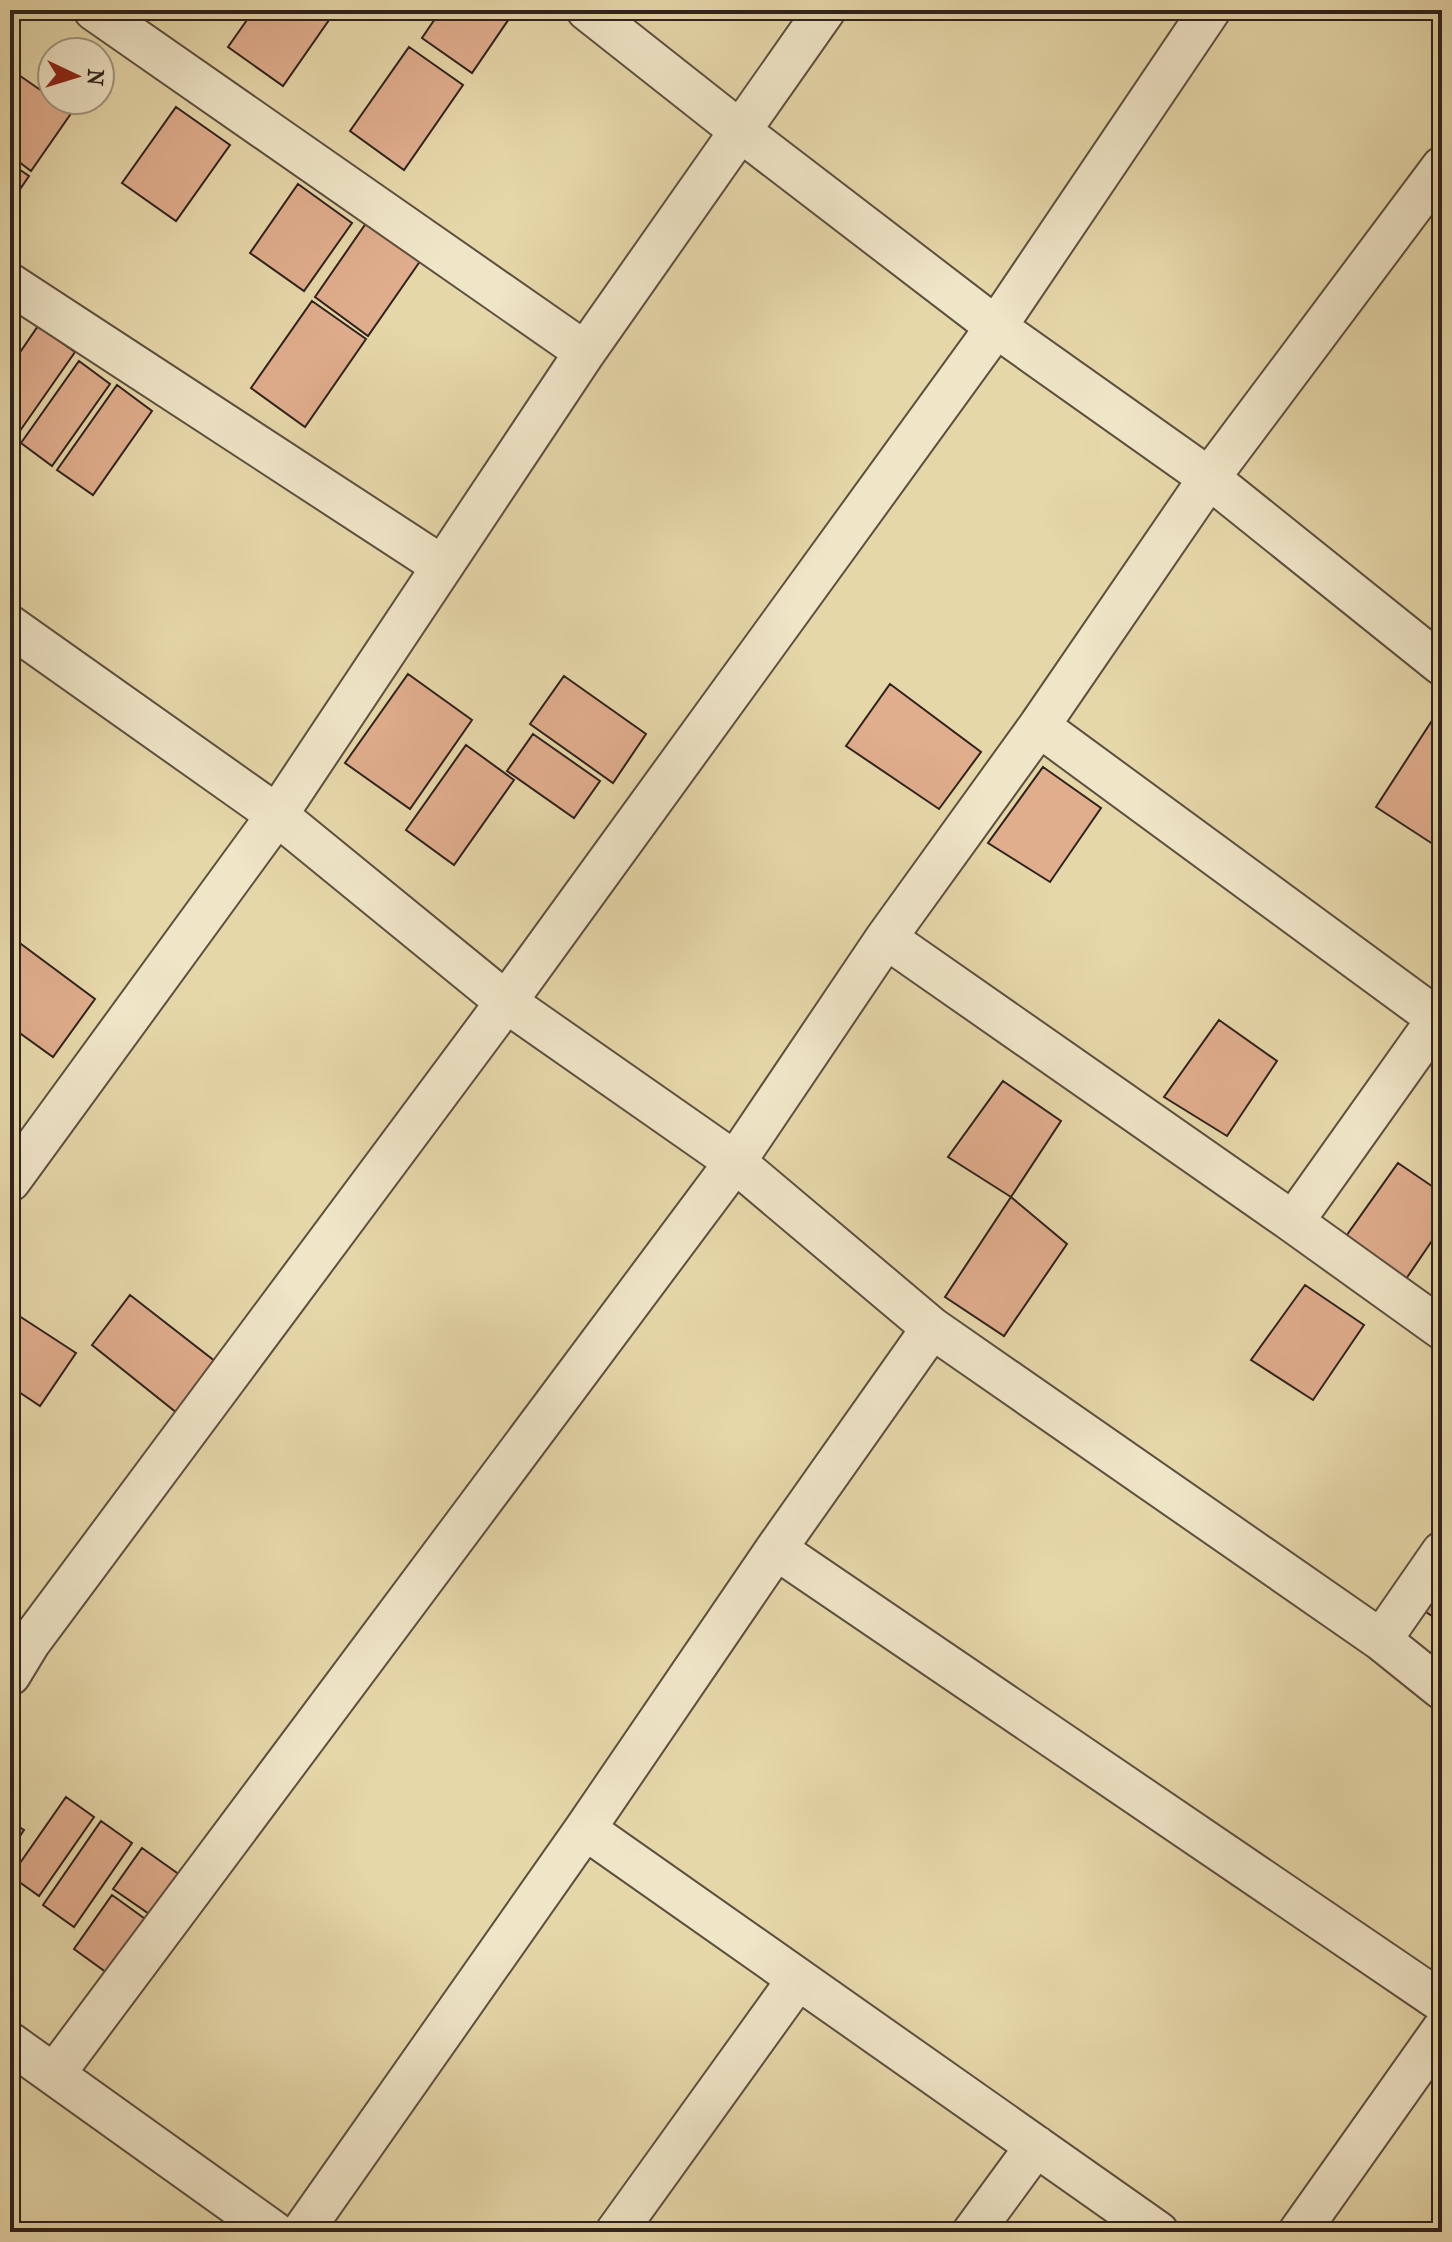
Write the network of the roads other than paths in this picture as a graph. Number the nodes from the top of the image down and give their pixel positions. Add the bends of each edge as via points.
1 (94, 10) edge
2 (587, 10) edge
3 (825, 10) edge
4 (1210, 10) edge
5 (739, 130) junction
6 (1442, 167) edge
7 (10, 284) edge
8 (996, 327) junction
9 (585, 352) junction
10 (1209, 478) junction
11 (442, 566) junction
12 (15, 640) edge
13 (1437, 651) edge
14 (1039, 726) junction
15 (277, 815) junction
16 (886, 938) junction
17 (506, 1002) junction
18 (1440, 1020) edge
19 (735, 1162) junction
20 (10, 1181) edge
21 (1293, 1222) junction
22 (932, 1328) junction
23 (1442, 1329) edge
24 (776, 1549) junction
25 (1442, 1552) edge
26 (1381, 1640) junction
27 (17, 1648) edge
28 (1442, 1689) edge
29 (585, 1829) junction
30 (798, 1979) junction
31 (1442, 2002) edge
32 (1442, 2030) edge
33 (10, 2043) edge
34 (55, 2073) junction
35 (1036, 2146) junction
36 (274, 2232) edge
37 (302, 2232) edge
38 (616, 2232) edge
39 (973, 2232) edge
40 (1158, 2232) edge
41 (1299, 2232) edge

1 - 9 street
2 - 5 street
3 - 5 street
4 - 8 street
5 - 8 street
5 - 9 street
6 - 10 street
7 - 11 street
8 - 10 street
8 - 17 street
9 - 11 street
10 - 13 street
10 - 14 street
11 - 15 street
12 - 15 street
14 - 16 street
14 - 18 street
15 - 17 street
15 - 20 street
16 - 19 street
16 - 21 street
17 - 19 street
17 - 27 street
18 - 21 street
19 - 22 street
19 - 34 street
21 - 23 street
22 - 24 street
22 - 26 street
24 - 29 street
24 - 31 street
25 - 26 street
26 - 28 street
29 - 30 street
29 - 37 street
30 - 35 street
30 - 38 street
32 - 41 street
33 - 34 street
34 - 36 street
35 - 39 street
35 - 40 street

